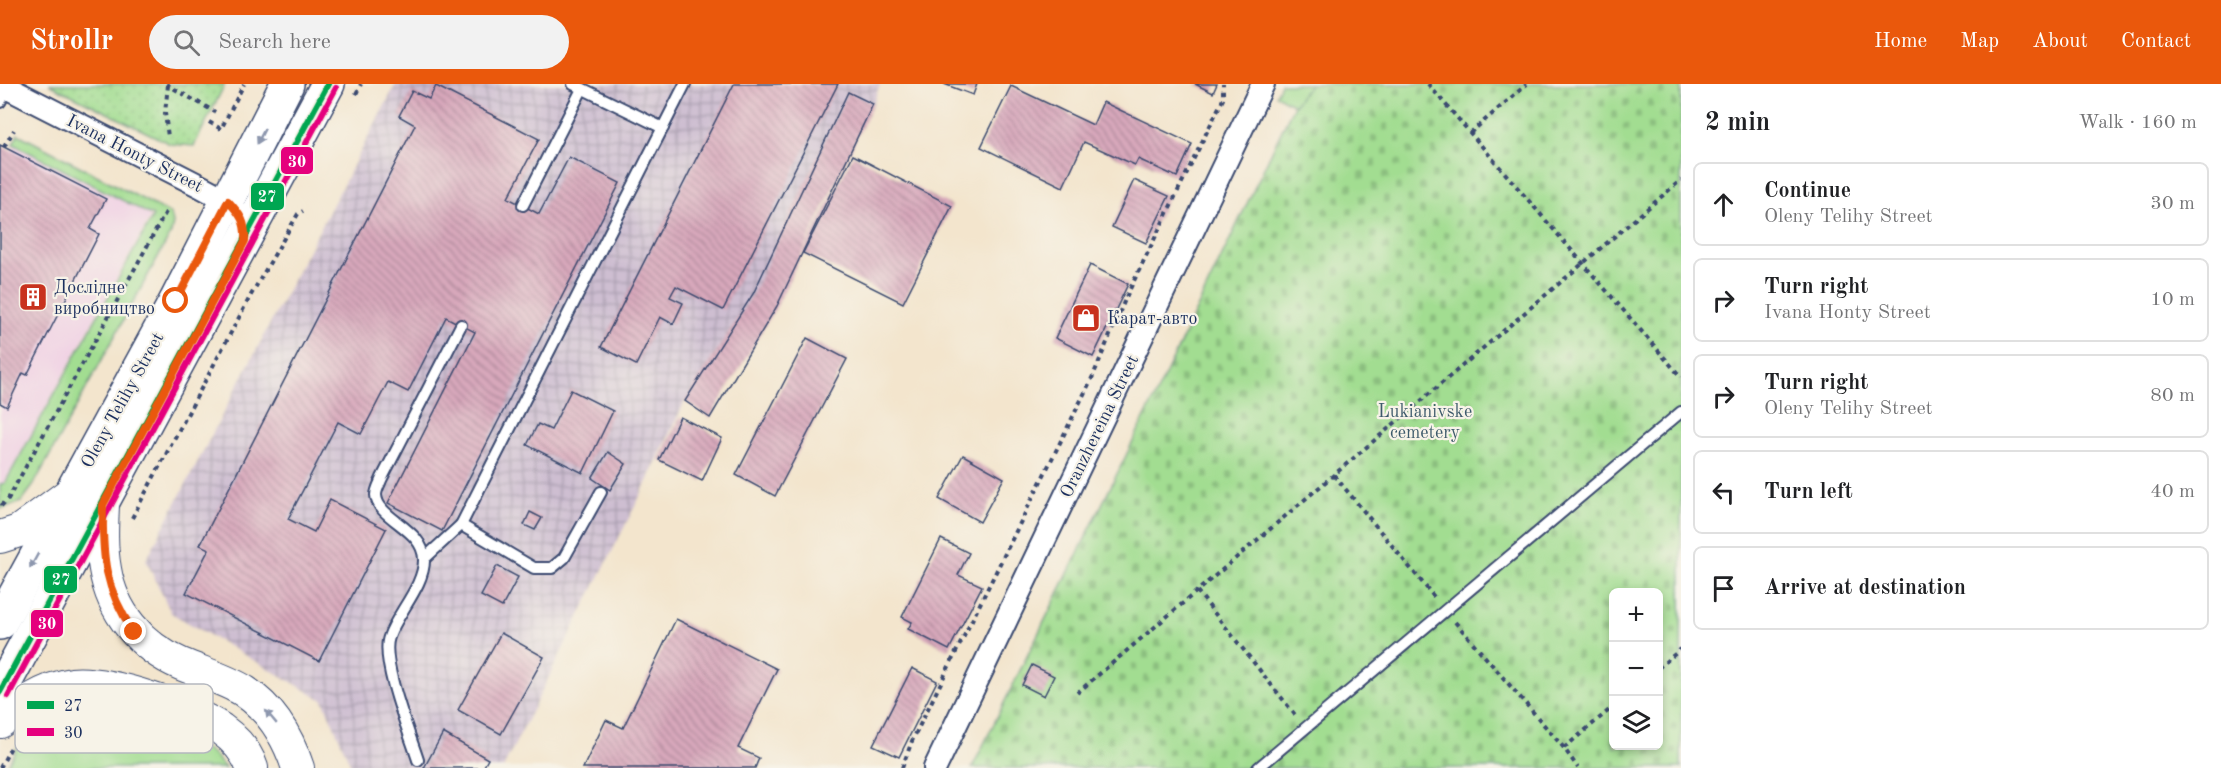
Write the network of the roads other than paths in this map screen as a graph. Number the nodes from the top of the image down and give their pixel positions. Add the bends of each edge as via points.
1 (287, 84) edge
2 (328, 84) edge
3 (685, 84) edge
4 (1263, 84) edge
5 (578, 86) edge
6 (3, 91) edge
7 (663, 128) junction
8 (228, 201) junction
9 (523, 205) dead end
10 (245, 241) junction
11 (461, 325) dead end
12 (1681, 412) edge
13 (72, 492) junction
14 (601, 492) dead end
15 (103, 505) junction
16 (461, 525) junction
17 (0, 537) edge
18 (424, 559) junction
19 (0, 623) edge
20 (71, 684) edge
21 (98, 684) edge
22 (0, 692) edge
23 (15, 710) edge
24 (0, 722) edge
25 (213, 725) edge
26 (418, 760) dead end
27 (252, 768) edge
28 (298, 768) edge
29 (935, 768) edge
30 (1258, 768) edge

1 -> 8 main road, Oleny Telihy Street
2 - 10 main road, Oleny Telihy Street
3 - 7 lane
4 - 29 street, Oranzhereina Street
5 - 7 lane
5 - 9 lane
6 - 8 street, Ivana Honty Street
7 - 16 lane
8 - 10 street, Ivana Honty Street via 246,226
8 - 13 main road, Oleny Telihy Street
10 - 15 main road, Oleny Telihy Street
11 - 18 lane via 376,495 381,508 419,542
12 - 30 lane
13 - 17 main road via 19,531
13 -> 19 main road, Oleny Telihy Street
14 - 16 lane via 564,558 552,568 534,568
15 - 22 main road, Oleny Telihy Street
28 -> 15 main road via 278,726 244,691 161,654 134,632 110,589 105,569
16 - 18 lane
18 - 26 lane via 419,579 386,649
20 - 21 main road
23 - 24 main road
25 - 27 main road via 237,742

